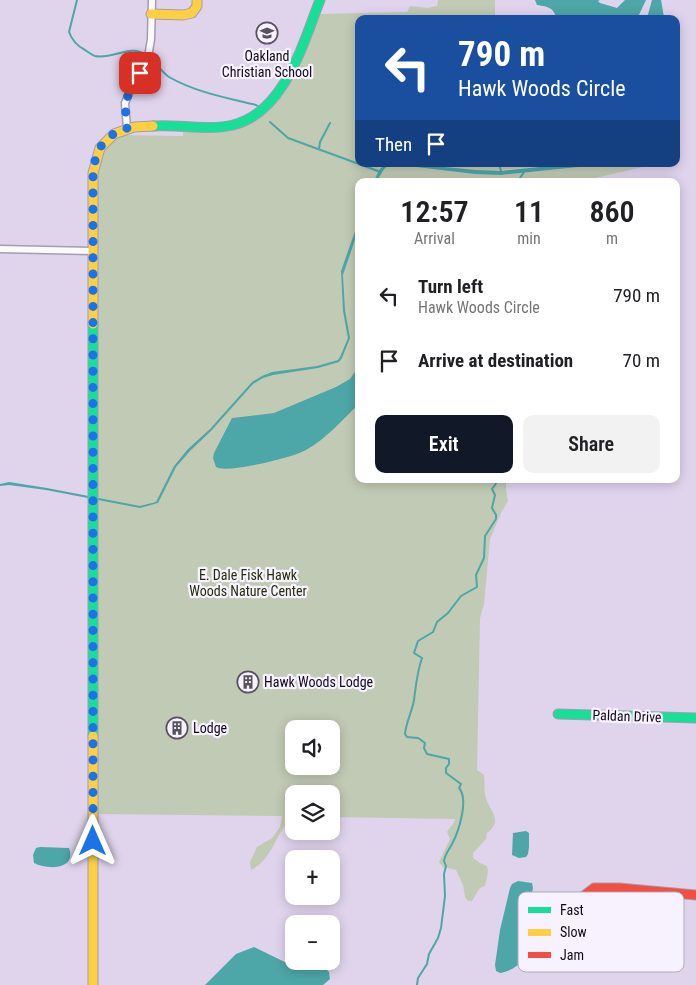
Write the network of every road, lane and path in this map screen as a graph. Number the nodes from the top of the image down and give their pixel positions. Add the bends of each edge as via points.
1 (152, 0) edge
2 (197, 0) edge
3 (320, 0) edge
4 (151, 14) junction
5 (127, 129) junction
6 (0, 249) edge
7 (92, 251) junction
8 (558, 714) dead end
9 (696, 718) edge
10 (589, 892) edge
11 (663, 892) edge
12 (93, 985) edge

1 - 4 street
2 - 4 street via 192,13
3 - 5 street via 284,80 273,98 254,117 229,127
4 - 5 street via 147,64 134,81 125,103
5 - 7 street via 110,136 95,156
6 - 7 street
7 - 12 street
8 - 9 street, Paldan Drive
10 - 11 street via 594,888 619,888

